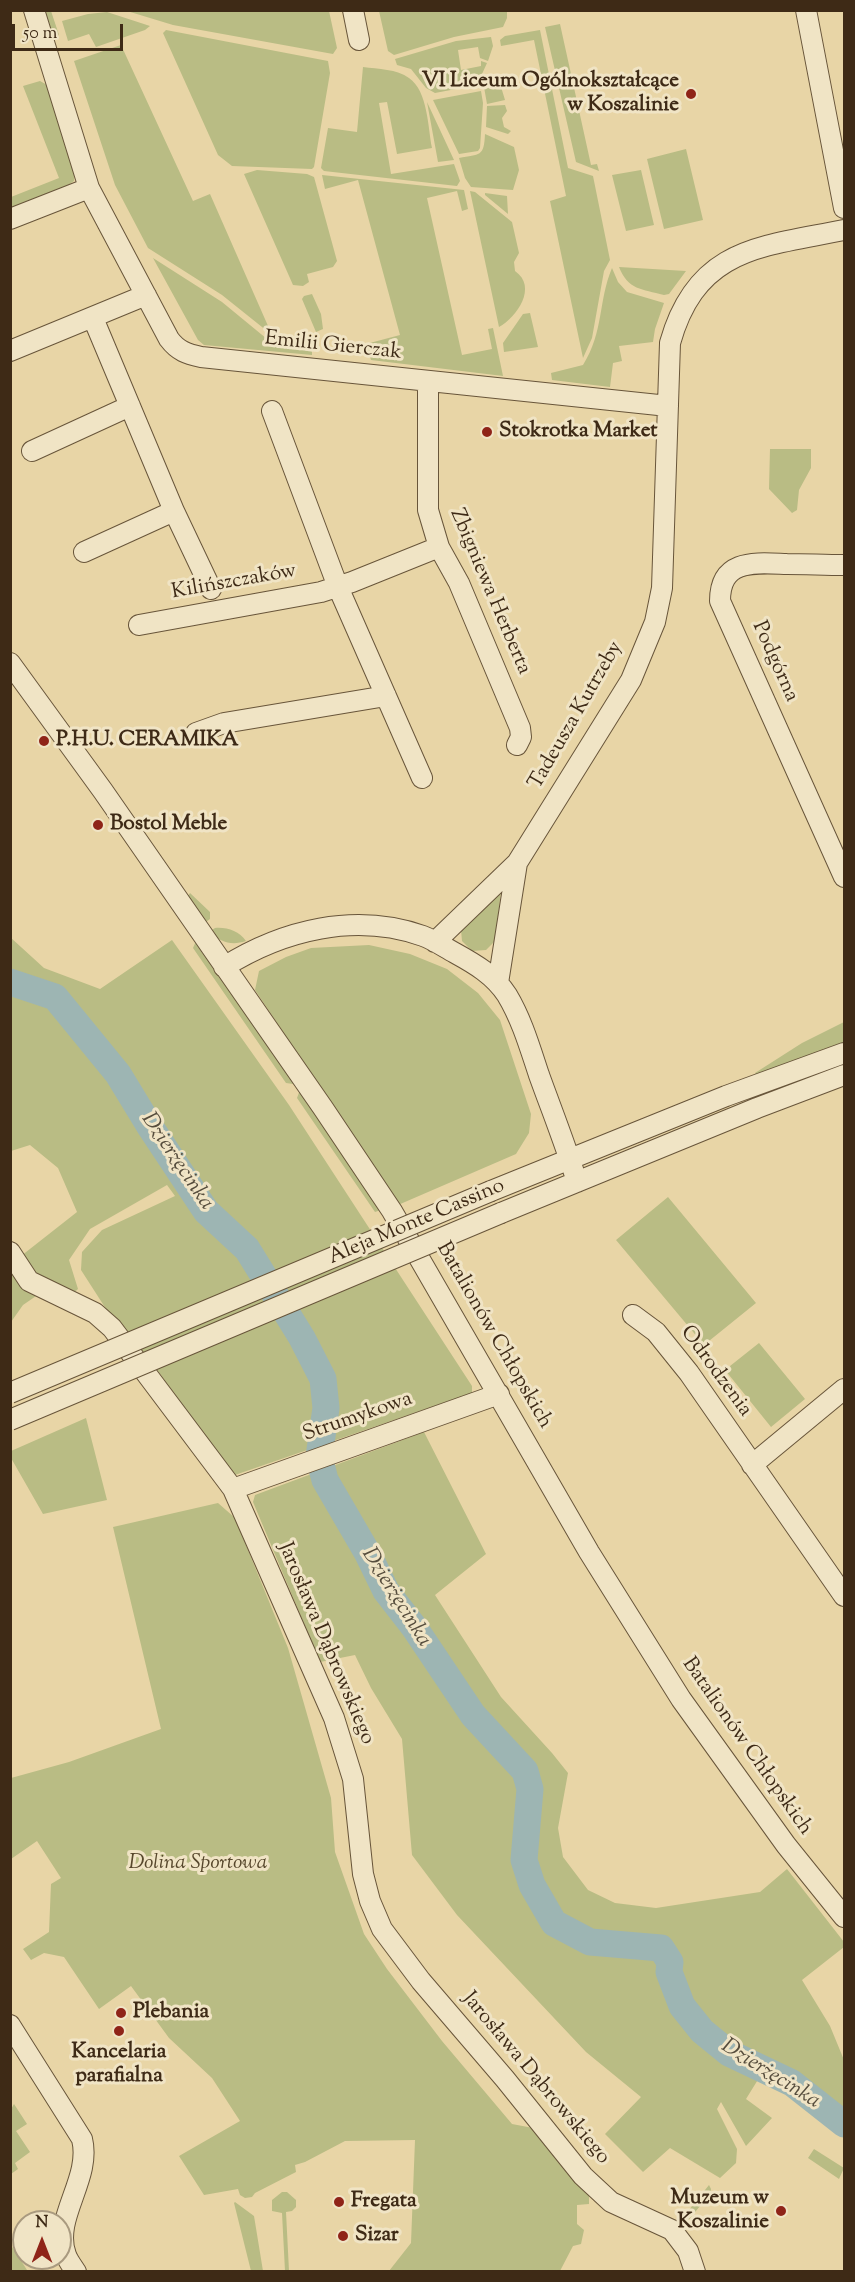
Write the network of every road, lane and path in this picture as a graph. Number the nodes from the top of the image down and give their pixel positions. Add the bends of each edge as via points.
1 (34, 10) edge
2 (352, 10) edge
3 (806, 10) edge
4 (359, 40) dead end
5 (89, 188) junction
6 (844, 208) edge
7 (10, 219) edge
8 (844, 230) edge
9 (146, 295) junction
10 (93, 318) junction
11 (10, 351) edge
12 (428, 381) junction
13 (130, 406) junction
14 (668, 406) junction
15 (272, 411) dead end
16 (32, 451) dead end
17 (174, 511) junction
18 (439, 547) junction
19 (84, 552) dead end
20 (844, 565) edge
21 (338, 587) junction
22 (211, 589) dead end
23 (139, 625) dead end
24 (10, 663) edge
25 (386, 696) junction
26 (196, 733) dead end
27 (517, 745) dead end
28 (422, 778) dead end
29 (517, 863) junction
30 (844, 877) edge
31 (435, 942) junction
32 (224, 967) junction
33 (498, 983) junction
34 (844, 1053) edge
35 (844, 1075) edge
36 (570, 1159) junction
37 (577, 1182) junction
38 (10, 1252) edge
39 (633, 1315) dead end
40 (844, 1389) edge
41 (10, 1393) edge
42 (499, 1394) junction
43 (10, 1420) edge
44 (752, 1465) junction
45 (233, 1489) junction
46 (844, 1596) edge
47 (844, 1917) edge
48 (10, 2025) edge
49 (76, 2271) edge
50 (695, 2271) edge

1 - 5 street, Emilii Gierczak
2 - 4 street
3 - 6 street
5 - 7 street
5 - 9 street, Emilii Gierczak
8 - 14 street, Tadeusza Kutrzeby via 740,253 711,272 688,298 675,324 670,343
9 - 10 street
9 - 12 street, Emilii Gierczak via 169,339 188,354
10 - 11 street
10 - 13 street
12 - 14 street, Emilii Gierczak
12 - 18 street, Zbigniewa Herberta via 428,510
13 - 16 street
13 - 17 street
14 - 29 street, Tadeusza Kutrzeby via 662,588 655,622 631,680
15 - 21 street
17 - 19 street
17 - 22 street
18 - 21 street, Kilińszczaków
18 - 27 street, Zbigniewa Herberta via 459,583 520,728
20 - 30 street, Podgórna via 745,565 729,573 720,589 720,601
21 - 23 street, Kilińszczaków
21 - 25 street
24 - 32 street, Batalionów Chłopskich
25 - 26 street via 224,723
25 - 28 street
29 - 31 street, Tadeusza Kutrzeby
29 - 33 street, Tadeusza Kutrzeby
31 - 32 street via 382,925 333,926 291,936
31 - 33 street via 484,969
32 - 42 street, Batalionów Chłopskich via 392,1211
33 - 36 street via 519,1017
34 - 36 street, Aleja Monte Cassino
35 - 37 street, Aleja Monte Cassino
36 - 37 street
36 - 41 street, Aleja Monte Cassino, bridge
37 - 43 street, Aleja Monte Cassino, bridge
38 - 45 street, Jarosława Dąbrowskiego via 29,1281 95,1313 112,1328
39 - 44 street, Odrodzenia via 656,1332 689,1373
40 - 44 street
42 - 45 street, Strumykowa
42 - 47 street, Batalionów Chłopskich via 589,1552 681,1699 786,1845
44 - 46 street, Odrodzenia
45 - 50 street, Jarosława Dąbrowskiego via 344,1745 353,1779 363,1874 382,1929 583,2176 611,2202 672,2230
48 - 49 street via 82,2139 81,2175 67,2217 64,2244 66,2256

